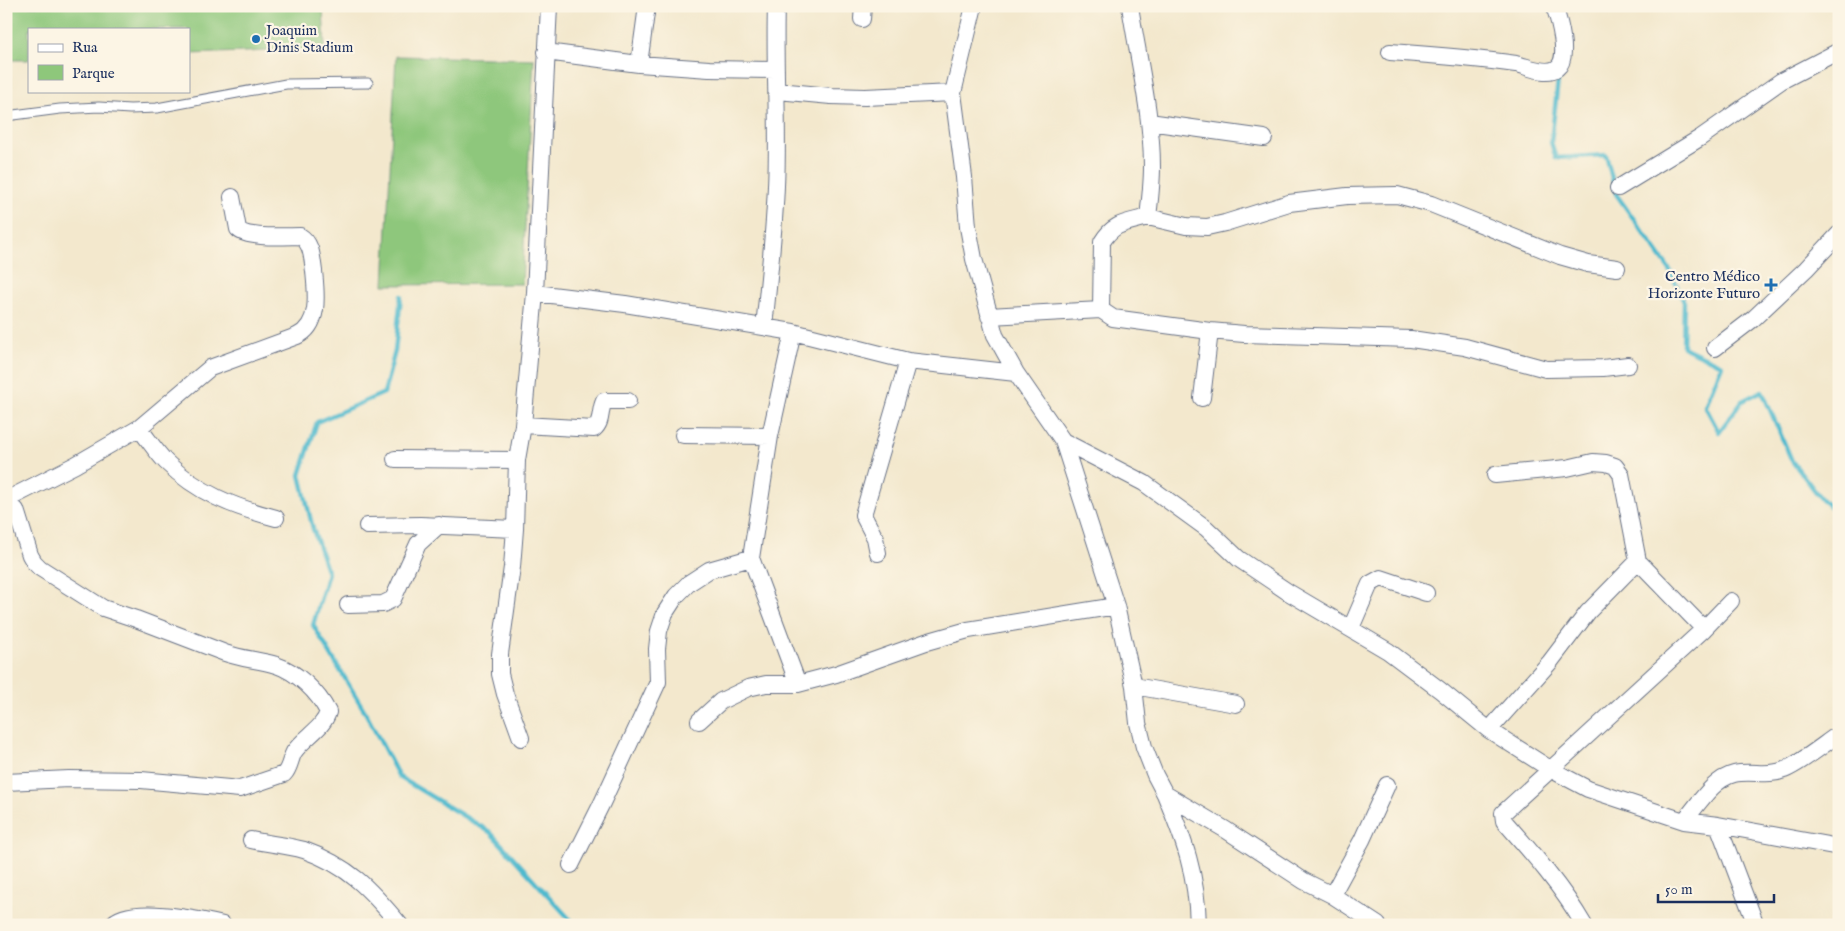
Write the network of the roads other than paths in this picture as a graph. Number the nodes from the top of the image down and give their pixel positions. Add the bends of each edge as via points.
1 (549, 6) edge
2 (647, 6) edge
3 (776, 6) edge
4 (974, 6) edge
5 (1130, 6) edge
6 (1554, 6) edge
7 (546, 52) junction
8 (1390, 52) dead end
9 (1839, 52) edge
10 (639, 64) junction
11 (776, 70) junction
12 (368, 83) dead end
13 (778, 91) junction
14 (953, 93) junction
15 (6, 116) edge
16 (1149, 122) junction
17 (1264, 138) dead end
18 (1618, 188) dead end
19 (232, 197) dead end
20 (1148, 217) junction
21 (1839, 234) edge
22 (1617, 268) dead end
23 (535, 293) junction
24 (1101, 310) junction
25 (989, 316) junction
26 (764, 327) junction
27 (1210, 331) junction
28 (793, 332) junction
29 (1715, 348) dead end
30 (908, 361) junction
31 (1628, 365) dead end
32 (1016, 373) junction
33 (1202, 398) dead end
34 (628, 401) dead end
35 (523, 425) junction
36 (139, 428) junction
37 (683, 435) dead end
38 (770, 436) junction
39 (1063, 442) junction
40 (395, 459) dead end
41 (517, 460) junction
42 (1495, 475) dead end
43 (6, 501) edge
44 (276, 518) dead end
45 (440, 525) junction
46 (367, 526) dead end
47 (515, 529) junction
48 (878, 553) dead end
49 (751, 558) junction
50 (1638, 561) junction
51 (1426, 593) dead end
52 (1732, 601) dead end
53 (348, 605) dead end
54 (1116, 606) junction
55 (1350, 628) junction
56 (1704, 629) junction
57 (798, 684) junction
58 (1134, 686) junction
59 (1236, 704) dead end
60 (699, 721) dead end
61 (1489, 730) junction
62 (1839, 734) edge
63 (521, 738) dead end
64 (1550, 769) junction
65 (6, 782) edge
66 (1387, 785) dead end
67 (1165, 794) junction
68 (1684, 821) junction
69 (1718, 825) junction
70 (251, 840) dead end
71 (1839, 847) edge
72 (571, 865) dead end
73 (1332, 895) junction
74 (112, 925) edge
75 (223, 925) edge
76 (400, 925) edge
77 (1198, 925) edge
78 (1378, 925) edge
79 (1584, 925) edge
80 (1756, 925) edge

1 - 7 street
2 - 10 street
3 - 11 street
4 - 14 street
5 - 16 street
6 - 8 street via 1560,23 1563,58 1554,70
7 - 10 street
7 - 23 street
9 - 18 street via 1780,81 1700,138
10 - 11 street
11 - 13 street
12 - 15 lane via 286,84 157,108 60,109
13 - 14 street via 865,97
13 - 26 street via 776,186
14 - 25 street via 968,227
16 - 17 street
16 - 20 street via 1152,165
19 - 36 street via 240,232 305,239 312,255 316,291 312,320 302,334 210,368
20 - 22 street via 1186,226 1207,226 1289,203 1347,196 1397,195 1431,204 1560,256
20 - 24 street via 1115,226 1102,242
21 - 29 street via 1753,319
23 - 26 street
23 - 35 street
24 - 25 street
24 - 27 street via 1113,318
25 - 32 street via 995,335
26 - 28 street
27 - 31 street via 1411,340 1466,347 1546,369
27 - 33 street
28 - 30 street
28 - 38 street
30 - 32 street
30 - 48 street via 863,515 875,538
32 - 39 street
34 - 35 street via 604,401 600,423 594,429
35 - 41 street
36 - 43 street
36 - 44 street via 167,463 212,497
37 - 38 street
38 - 49 street
39 - 54 street
39 - 55 street via 1144,483 1206,528 1239,559
40 - 41 street
41 - 47 street
42 - 50 street via 1567,468 1593,462 1614,466 1620,470
43 - 65 street via 16,510 30,555 40,568 103,608 233,656 289,672 314,693 328,712 322,724 296,750 284,774 240,789 141,780
45 - 46 street
45 - 47 street
45 - 53 street via 418,544 393,599 383,604
47 - 63 street via 500,674
49 - 57 street
49 - 72 street via 702,574 676,596 665,613 659,631 658,682
50 - 56 street
50 - 61 street via 1588,612 1550,662
51 - 55 street via 1381,578 1370,584
52 - 56 street
54 - 57 street via 968,630
54 - 58 street
55 - 61 street via 1396,657
56 - 64 street
57 - 60 street via 766,684 748,688 721,701
58 - 59 street
58 - 67 street via 1144,747
61 - 64 street
62 - 68 street via 1786,770 1734,774 1723,779
64 - 68 street via 1588,789
64 - 79 street via 1503,814 1503,820 1540,863
66 - 73 street
67 - 73 street
67 - 77 street via 1193,871
68 - 69 street
69 - 71 street
69 - 80 street
70 - 76 street via 303,850 345,870 364,884
73 - 78 street
74 - 75 street via 124,916 139,915 181,916

